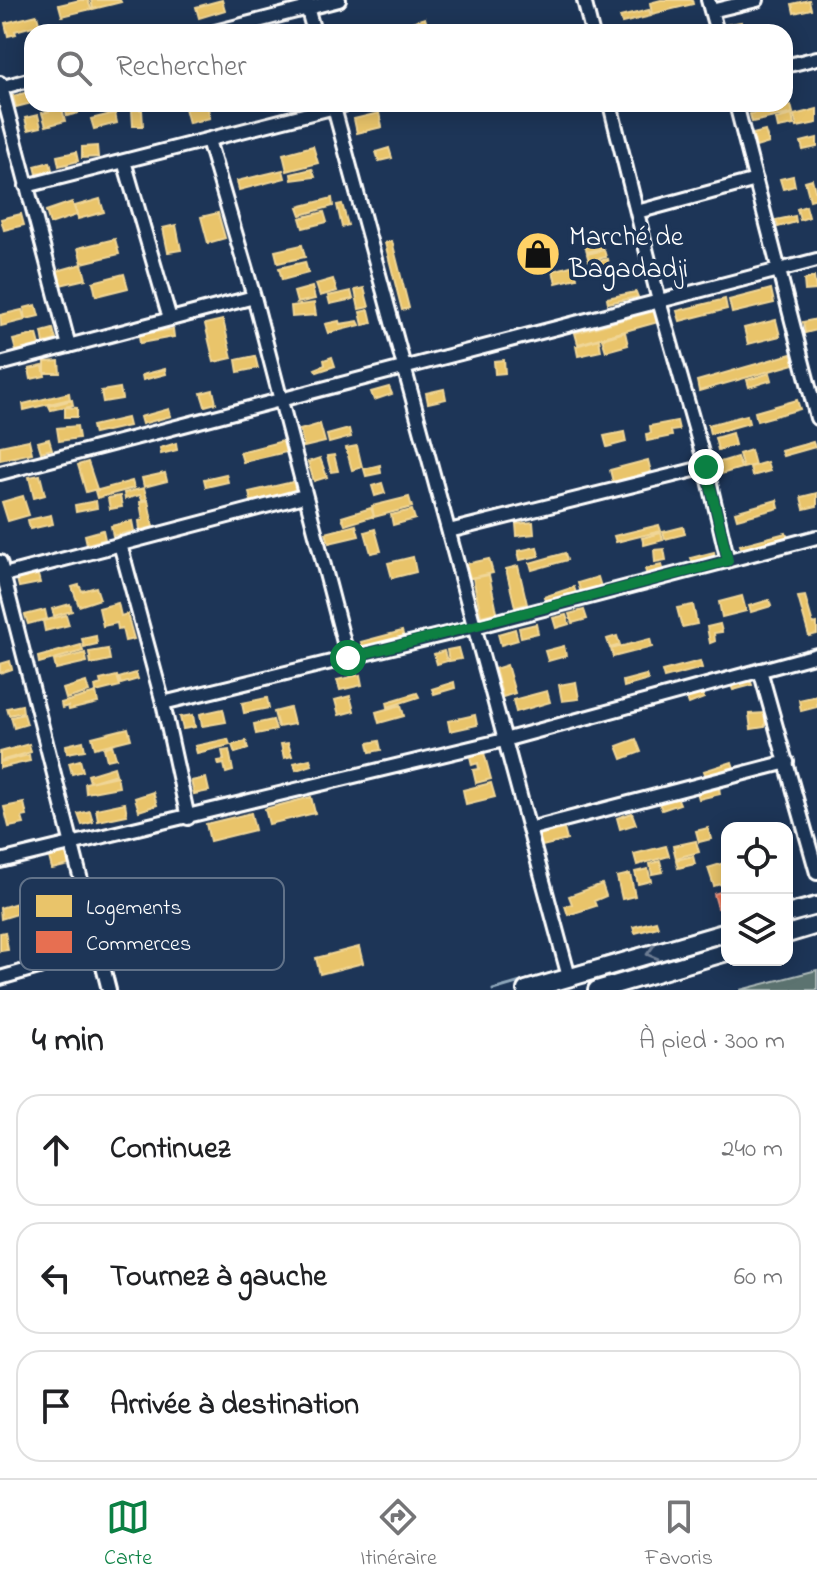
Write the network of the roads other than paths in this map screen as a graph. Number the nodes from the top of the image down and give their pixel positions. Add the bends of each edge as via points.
1 (339, 0) edge
2 (584, 0) edge
3 (757, 0) edge
4 (306, 4) edge
5 (710, 6) edge
6 (241, 24) edge
7 (312, 24) edge
8 (590, 24) edge
9 (817, 58) edge
10 (793, 64) edge
11 (24, 81) edge
12 (0, 86) edge
13 (312, 112) edge
14 (340, 112) edge
15 (612, 112) edge
16 (738, 112) edge
17 (208, 140) junction
18 (124, 161) junction
19 (756, 180) junction
20 (26, 186) junction
21 (637, 212) junction
22 (817, 260) edge
23 (778, 270) junction
24 (254, 297) junction
25 (659, 301) junction
26 (170, 319) junction
27 (69, 346) junction
28 (817, 362) edge
29 (0, 364) edge
30 (803, 365) junction
31 (404, 367) junction
32 (279, 400) junction
33 (817, 418) edge
34 (706, 467) junction
35 (0, 473) edge
36 (304, 496) junction
37 (449, 531) junction
38 (817, 537) edge
39 (120, 544) junction
40 (728, 561) junction
41 (1, 571) edge
42 (475, 627) junction
43 (817, 655) edge
44 (348, 658) junction
45 (760, 670) junction
46 (163, 703) junction
47 (504, 740) junction
48 (787, 762) junction
49 (188, 818) junction
50 (529, 829) junction
51 (71, 842) junction
52 (0, 861) edge
53 (817, 873) edge
54 (80, 878) edge
55 (817, 906) edge
56 (793, 912) edge
57 (817, 925) edge
58 (793, 932) edge
59 (721, 934) edge
60 (721, 954) edge
61 (28, 970) edge
62 (104, 970) edge
63 (569, 977) junction
64 (0, 978) edge
65 (109, 990) edge
66 (526, 990) edge
67 (597, 990) edge

1 - 4 street
2 - 8 street
3 - 5 street
4 - 6 street
4 - 7 street
9 - 10 street
11 - 12 street
12 - 20 street
13 - 17 street
14 - 31 street
15 - 21 street
16 - 19 street
17 - 18 street
17 - 24 street
18 - 20 street
18 - 26 street
19 - 21 street
19 - 23 street
20 - 27 street
21 - 25 street
22 - 23 street
23 - 25 street
23 - 30 street
24 - 26 street
24 - 32 street
25 - 31 street
25 - 34 street
26 - 27 street
27 - 29 street
28 - 30 street
30 - 33 street
31 - 32 street
31 - 37 street
32 - 35 street
32 - 36 street
34 - 37 street
34 - 40 street
36 - 39 street
36 - 44 street
37 - 42 street
38 - 40 street
39 - 41 street
39 - 46 street
40 - 42 street
41 - 51 street
42 - 44 street
42 - 47 street
43 - 45 street
44 - 46 street
45 - 47 street
45 - 48 street
46 - 49 street
47 - 49 street
47 - 50 street
48 - 50 street
48 - 53 street
49 - 51 street
50 - 63 street
51 - 52 street
51 - 54 street
55 - 56 main road
57 - 58 main road
59 -> 63 main road
60 - 67 main road
61 - 64 street
62 - 65 street
63 - 66 main road

